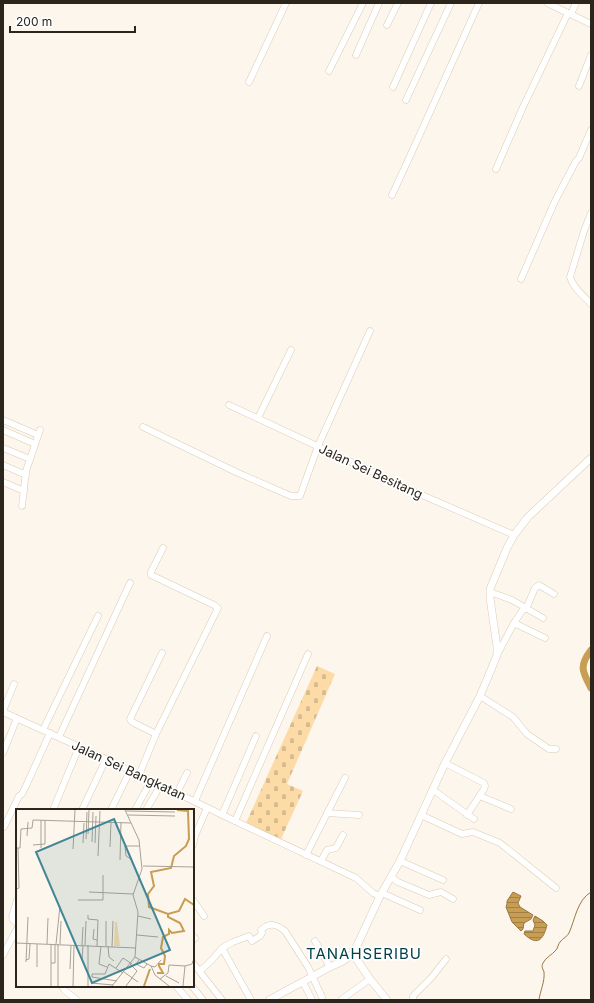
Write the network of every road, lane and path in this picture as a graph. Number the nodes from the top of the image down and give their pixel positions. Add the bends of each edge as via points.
1 (286, 3) edge
2 (363, 3) edge
3 (379, 3) edge
4 (398, 3) edge
5 (431, 3) edge
6 (451, 3) edge
7 (479, 3) edge
8 (547, 3) edge
9 (576, 3) edge
10 (554, 5) edge
11 (569, 14) junction
12 (591, 24) edge
13 (387, 25) dead end
14 (356, 55) dead end
15 (591, 55) edge
16 (329, 71) dead end
17 (250, 82) dead end
18 (579, 86) dead end
19 (393, 87) dead end
20 (406, 100) dead end
21 (591, 130) edge
22 (496, 169) dead end
23 (392, 195) dead end
24 (591, 213) edge
25 (521, 279) dead end
26 (591, 304) edge
27 (370, 330) dead end
28 (291, 350) dead end
29 (229, 405) dead end
30 (4, 418) edge
31 (258, 418) junction
32 (143, 427) dead end
33 (3, 430) edge
34 (35, 444) junction
35 (318, 446) junction
36 (3, 448) edge
37 (591, 458) edge
38 (30, 459) junction
39 (3, 465) edge
40 (26, 475) junction
41 (3, 482) edge
42 (24, 491) junction
43 (22, 506) dead end
44 (514, 535) junction
45 (163, 548) dead end
46 (130, 583) dead end
47 (490, 592) junction
48 (554, 594) dead end
49 (525, 608) junction
50 (98, 616) dead end
51 (543, 618) dead end
52 (514, 623) junction
53 (268, 636) dead end
54 (545, 638) dead end
55 (162, 653) dead end
56 (308, 654) dead end
57 (497, 655) junction
58 (14, 684) dead end
59 (480, 696) junction
60 (3, 711) edge
61 (17, 718) junction
62 (43, 730) junction
63 (50, 733) junction
64 (156, 734) junction
65 (256, 736) dead end
66 (59, 737) junction
67 (79, 747) junction
68 (556, 749) dead end
69 (3, 753) edge
70 (106, 759) junction
71 (445, 762) junction
72 (130, 771) junction
73 (187, 774) dead end
74 (139, 775) junction
75 (344, 778) dead end
76 (150, 781) junction
77 (160, 786) junction
78 (433, 790) junction
79 (178, 793) junction
80 (480, 796) junction
81 (196, 801) junction
82 (207, 808) junction
83 (54, 809) edge
84 (82, 809) edge
85 (111, 809) edge
86 (136, 809) edge
87 (147, 809) edge
88 (511, 809) dead end
89 (327, 813) junction
90 (222, 815) junction
91 (359, 815) dead end
92 (421, 815) junction
93 (467, 815) junction
94 (474, 819) dead end
95 (235, 822) junction
96 (4, 826) edge
97 (343, 835) dead end
98 (194, 840) edge
99 (306, 855) junction
100 (321, 861) junction
101 (400, 861) junction
102 (391, 877) junction
103 (443, 880) dead end
104 (556, 888) dead end
105 (381, 894) junction
106 (454, 899) dead end
107 (194, 901) edge
108 (16, 903) edge
109 (420, 910) dead end
110 (204, 916) dead end
111 (16, 922) edge
112 (16, 931) edge
113 (315, 941) dead end
114 (222, 948) junction
115 (353, 954) junction
116 (3, 955) edge
117 (446, 959) dead end
118 (194, 964) edge
119 (330, 967) junction
120 (200, 972) junction
121 (312, 977) junction
122 (370, 979) junction
123 (303, 982) junction
124 (63, 987) edge
125 (177, 987) edge
126 (193, 987) edge
127 (322, 997) dead end
128 (274, 999) edge
129 (77, 1000) edge
130 (188, 1000) edge
131 (203, 1000) edge
132 (222, 1000) edge
133 (251, 1000) edge
134 (312, 1000) edge
135 (343, 1000) edge
136 (387, 1000) edge
137 (413, 1000) edge

1 - 17 street
2 - 16 street
3 - 14 street
4 - 13 street
5 - 19 street
6 - 20 street
7 - 23 street
8 - 10 street
9 - 11 street
10 - 11 street
11 - 12 street
11 - 22 street
15 - 18 street
21 - 25 street
24 - 26 street via 570,277 571,282
27 - 35 street
28 - 31 street
29 - 31 street, Jalan Sei Besitang
30 - 34 street via 39,433
31 - 35 street, Jalan Sei Besitang
32 - 35 street via 294,497 301,495
33 - 34 street
34 - 38 street
35 - 44 street, Jalan Sei Besitang
36 - 38 street
37 - 44 main road via 528,516
38 - 40 street
39 - 40 street
40 - 42 street
41 - 42 street
42 - 43 street
44 - 47 main road
45 - 64 street via 151,575 218,608
46 - 66 street
47 - 49 street
47 - 57 main road
48 - 49 street via 539,585
49 - 51 street
49 - 52 street
50 - 62 street
52 - 54 street
52 - 57 street
53 - 81 street
55 - 64 street via 130,719
56 - 95 street
57 - 59 main road
58 - 60 street
59 - 68 street via 513,717 527,734 549,749
59 - 71 main road
60 - 61 street, Jalan Sei Bangkatan
61 - 62 street, Jalan Sei Bangkatan
61 - 69 street
62 - 63 street, Jalan Sei Bangkatan
63 - 66 street, Jalan Sei Bangkatan
63 - 96 street
64 - 74 street
65 - 90 street
66 - 67 street, Jalan Sei Bangkatan
67 - 70 street, Jalan Sei Bangkatan
67 - 83 street
70 - 72 street, Jalan Sei Bangkatan
70 - 84 street
71 - 78 main road
71 - 80 street via 484,783
72 - 74 street, Jalan Sei Bangkatan
72 - 85 street
73 - 79 street
74 - 76 street, Jalan Sei Bangkatan
75 - 89 street
76 - 77 street, Jalan Sei Bangkatan
76 - 86 street
77 - 79 street, Jalan Sei Bangkatan
77 - 87 street
78 - 92 main road
78 - 93 street
79 - 81 street, Jalan Sei Bangkatan
80 - 88 street
80 - 93 street
81 - 82 street, Jalan Sei Bangkatan
82 - 90 street, Jalan Sei Bangkatan
82 - 98 street
89 - 91 street
89 - 99 street
90 - 95 street, Jalan Sei Bangkatan
92 - 101 main road
92 - 104 street via 462,834 473,832 500,843
93 - 94 street
95 - 99 street, Jalan Sei Bangkatan
97 - 100 street via 336,848 327,850
99 - 100 street, Jalan Sei Bangkatan
100 - 105 street, Jalan Sei Bangkatan via 356,878 374,893
101 - 102 main road
101 - 103 street
102 - 105 main road
102 - 106 street via 429,895 441,892
105 - 109 street, Jalan Sei Bangkatan
105 - 115 main road
107 - 110 street
108 - 111 street via 12,920
112 - 116 street
113 - 119 street
114 - 120 street
114 - 121 street via 249,936 252,941 260,936 261,930 273,924 285,931
114 - 133 street
115 - 119 main road
115 - 122 main road
117 - 137 street via 413,996
118 - 120 street
119 - 121 main road
120 - 132 street
121 - 123 main road
121 - 127 street
122 - 135 street
122 - 136 main road
123 - 128 main road
123 - 134 street
124 - 129 street
125 - 130 street
126 - 131 street

